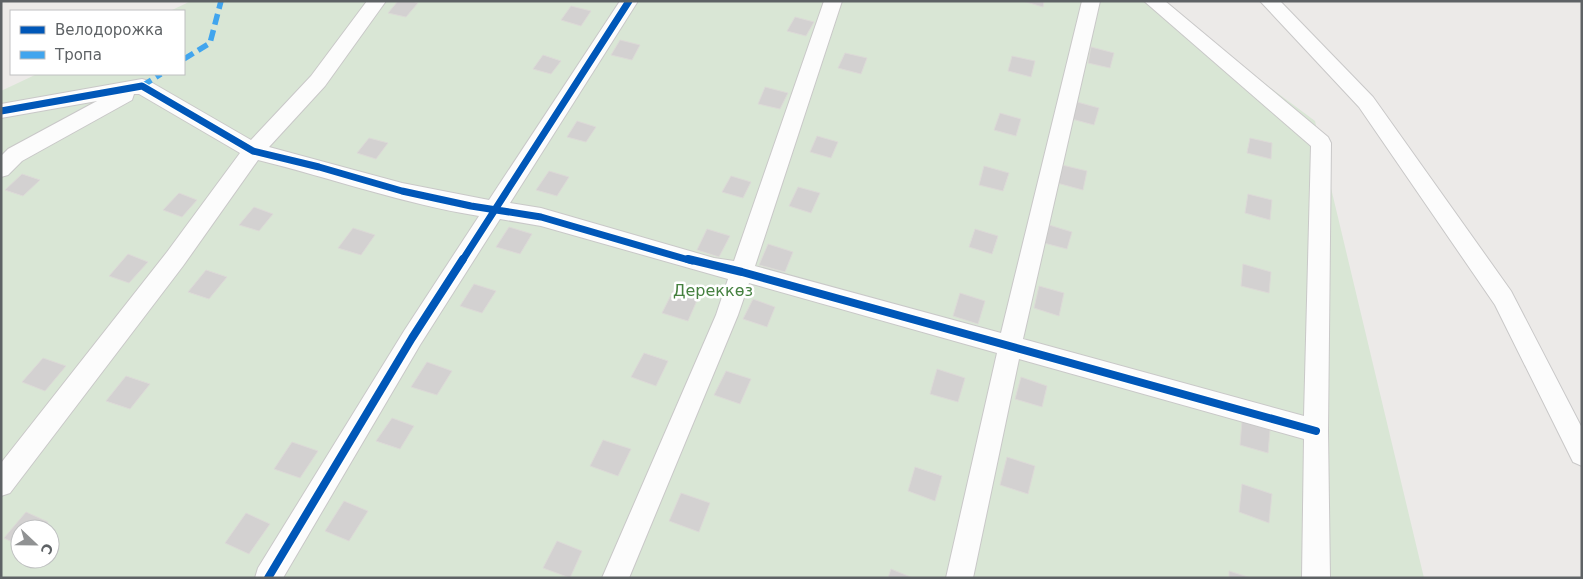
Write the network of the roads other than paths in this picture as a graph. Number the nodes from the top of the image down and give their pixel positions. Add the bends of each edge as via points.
1 (378, 1) edge
2 (629, 1) edge
3 (833, 1) edge
4 (1091, 1) edge
5 (1153, 1) edge
6 (1269, 1) edge
7 (142, 86) junction
8 (1, 111) edge
9 (253, 151) junction
10 (1, 169) edge
11 (495, 209) junction
12 (742, 272) junction
13 (1009, 346) junction
14 (1316, 431) junction
15 (1582, 454) edge
16 (1, 484) edge
17 (268, 578) edge
18 (615, 578) edge
19 (959, 578) edge
20 (1316, 578) edge

1 - 9 street via 318,81
2 - 11 street
3 - 12 street
4 - 13 street
5 - 14 street via 1321,143
6 - 15 street via 1366,102 1503,298
7 - 8 street
7 - 9 street
7 - 10 street via 15,155
9 - 11 street via 402,191
9 - 16 street via 175,259
11 - 12 street via 541,217 714,267
11 - 17 street via 412,338
12 - 13 street
12 - 18 street via 727,315
13 - 14 street
13 - 19 street
14 - 20 street

